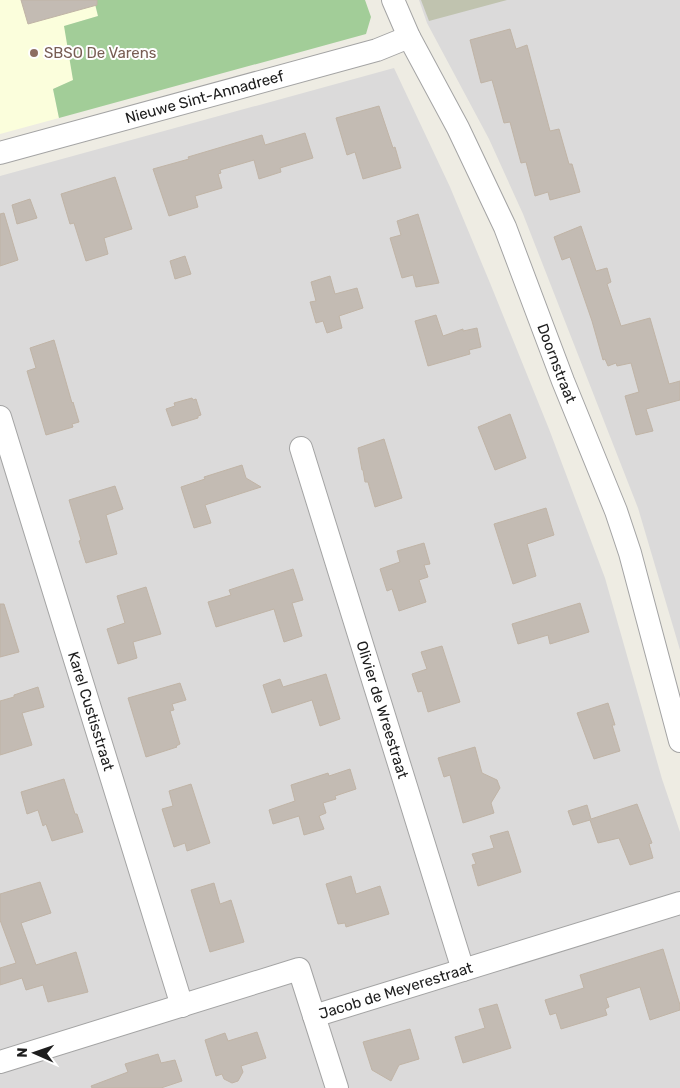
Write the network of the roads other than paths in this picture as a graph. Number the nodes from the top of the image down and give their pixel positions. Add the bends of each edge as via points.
1 (393, 0) edge
2 (409, 37) junction
3 (0, 153) edge
4 (0, 416) edge
5 (301, 448) dead end
6 (680, 741) edge
7 (680, 903) edge
8 (463, 970) junction
9 (182, 1006) junction
10 (314, 1016) junction
11 (0, 1062) edge
12 (336, 1088) edge

1 - 2 street, Doornstraat
2 - 3 street, Nieuwe Sint-Annadreef via 378,50
2 - 6 street, Doornstraat via 458,128 505,227 616,511
4 - 9 street, Karel Custisstraat
5 - 8 street, Olivier de Wreestraat
7 - 8 street, Jacob de Meyerestraat
8 - 10 street, Jacob de Meyerestraat
9 - 10 street, Jacob de Meyerestraat via 299,969
9 - 11 street, Jacob de Meyerestraat
10 - 12 street

